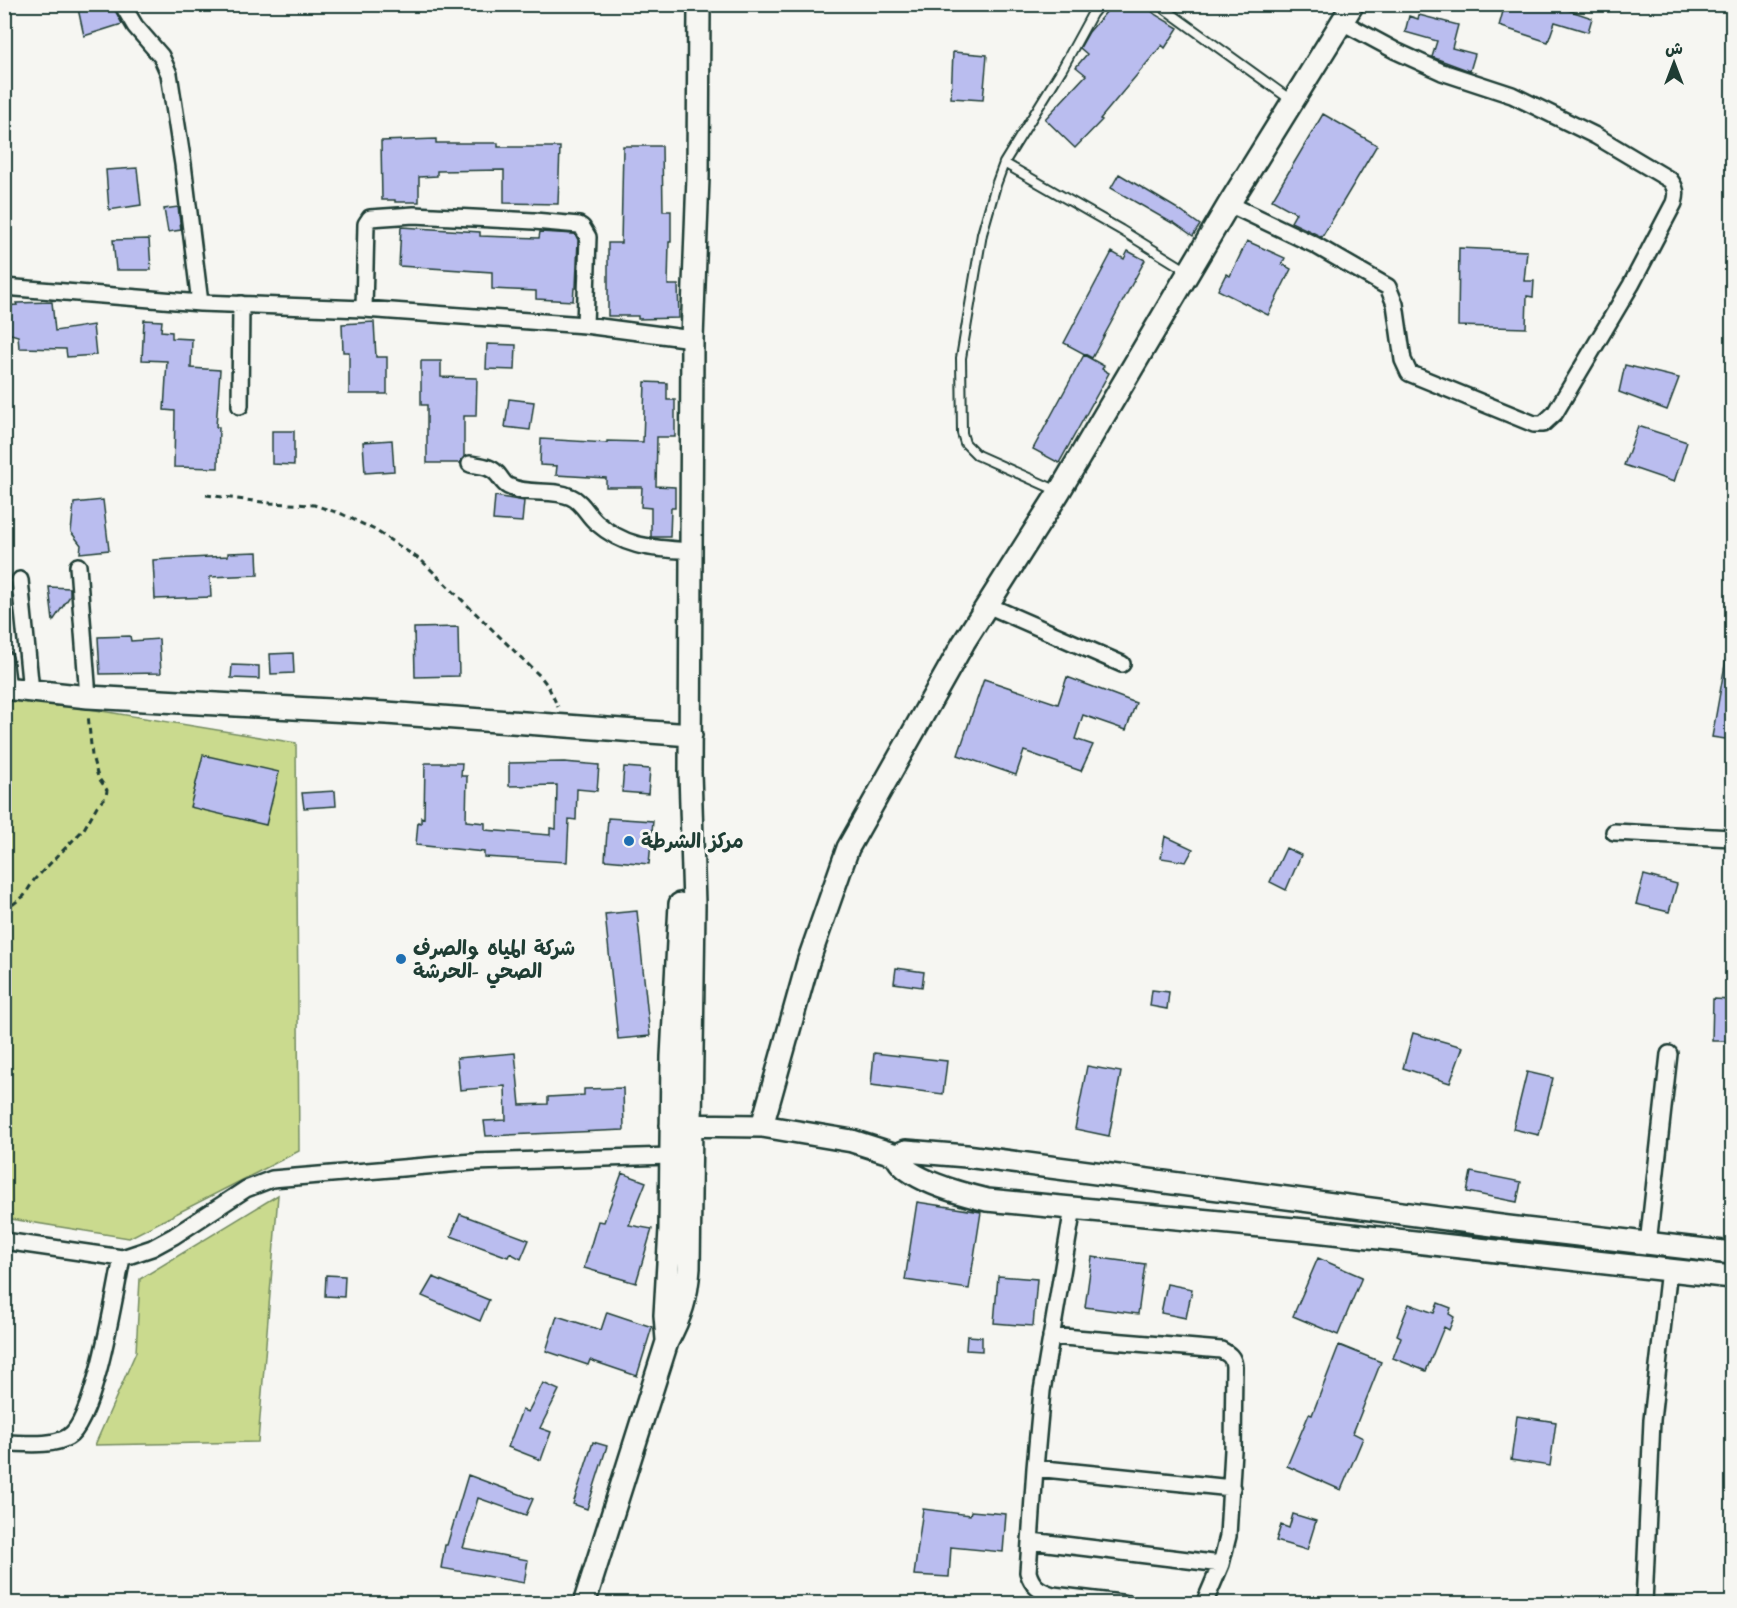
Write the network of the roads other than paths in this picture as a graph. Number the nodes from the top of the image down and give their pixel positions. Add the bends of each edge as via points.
1 (122, 4) edge
2 (699, 4) edge
3 (1100, 4) edge
4 (1158, 4) edge
5 (1347, 13) edge
6 (1293, 101) junction
7 (1004, 162) junction
8 (1229, 204) junction
9 (1190, 272) junction
10 (4, 287) edge
11 (200, 303) junction
12 (241, 304) junction
13 (364, 309) junction
14 (585, 325) junction
15 (693, 339) junction
16 (240, 406) dead end
17 (470, 464) dead end
18 (1059, 492) junction
19 (692, 551) junction
20 (78, 566) dead end
21 (20, 580) dead end
22 (987, 605) junction
23 (4, 658) edge
24 (1122, 664) dead end
25 (6, 688) edge
26 (32, 691) junction
27 (88, 698) junction
28 (691, 735) junction
29 (1614, 831) dead end
30 (1732, 838) edge
31 (1669, 1054) dead end
32 (681, 1125) junction
33 (762, 1126) junction
34 (896, 1155) junction
35 (670, 1156) junction
36 (1073, 1208) junction
37 (1371, 1209) junction
38 (1369, 1238) junction
39 (4, 1241) edge
40 (1648, 1244) junction
41 (1732, 1253) edge
42 (122, 1258) junction
43 (1669, 1269) junction
44 (1732, 1277) edge
45 (1051, 1336) junction
46 (667, 1342) junction
47 (4, 1443) edge
48 (1035, 1468) junction
49 (1232, 1488) junction
50 (1031, 1541) junction
51 (1221, 1564) junction
52 (584, 1604) edge
53 (595, 1604) edge
54 (1129, 1604) edge
55 (1204, 1604) edge
56 (1644, 1604) edge

1 - 11 street via 161,56 169,74
2 - 15 street
3 - 7 lane
4 - 6 lane
5 - 6 street
5 - 8 street via 1396,51 1442,72 1512,95 1596,136 1674,185 1674,203 1556,413 1543,424 1534,424 1409,373 1388,287 1315,245
6 - 8 street
7 - 9 lane
7 - 18 lane via 982,234 961,358 962,433 965,443 977,455
8 - 9 street
9 - 18 street
10 - 11 street
11 - 12 street
12 - 13 street
12 - 16 street
13 - 14 street
13 - 14 street via 366,224 370,218 414,215 534,221 579,225 588,237
14 - 15 street
15 - 19 street
17 - 19 street via 492,469 511,487 574,498 617,539
18 - 22 street
19 - 28 street
20 - 27 street
21 - 26 street
22 - 24 street
22 - 33 street via 848,848 808,962
23 - 25 street
25 - 26 street
26 - 27 street
27 - 28 street via 386,713
28 - 32 street via 694,887
29 - 30 street
31 - 40 street
32 - 33 street
32 - 35 street
32 - 46 street via 691,1221 688,1282 680,1318
33 - 34 street via 852,1141
34 - 36 street via 915,1174 964,1195
34 - 37 street via 906,1151 966,1156
35 - 42 street via 473,1162 272,1179 246,1189 152,1248
35 - 46 street
36 - 38 street
36 - 45 street
37 - 38 street
37 - 40 street
38 - 43 street
39 - 42 street
40 - 41 street
42 - 47 street via 98,1374 82,1419 69,1437 46,1443
43 - 44 street
43 - 56 street via 1652,1420
45 - 48 street
45 - 49 street via 1228,1353 1234,1366
46 - 52 street
46 - 53 street via 672,1361
48 - 49 street
48 - 50 street
49 - 51 street
50 - 51 street
50 - 54 street via 1028,1572 1031,1583 1043,1592
51 - 55 street

